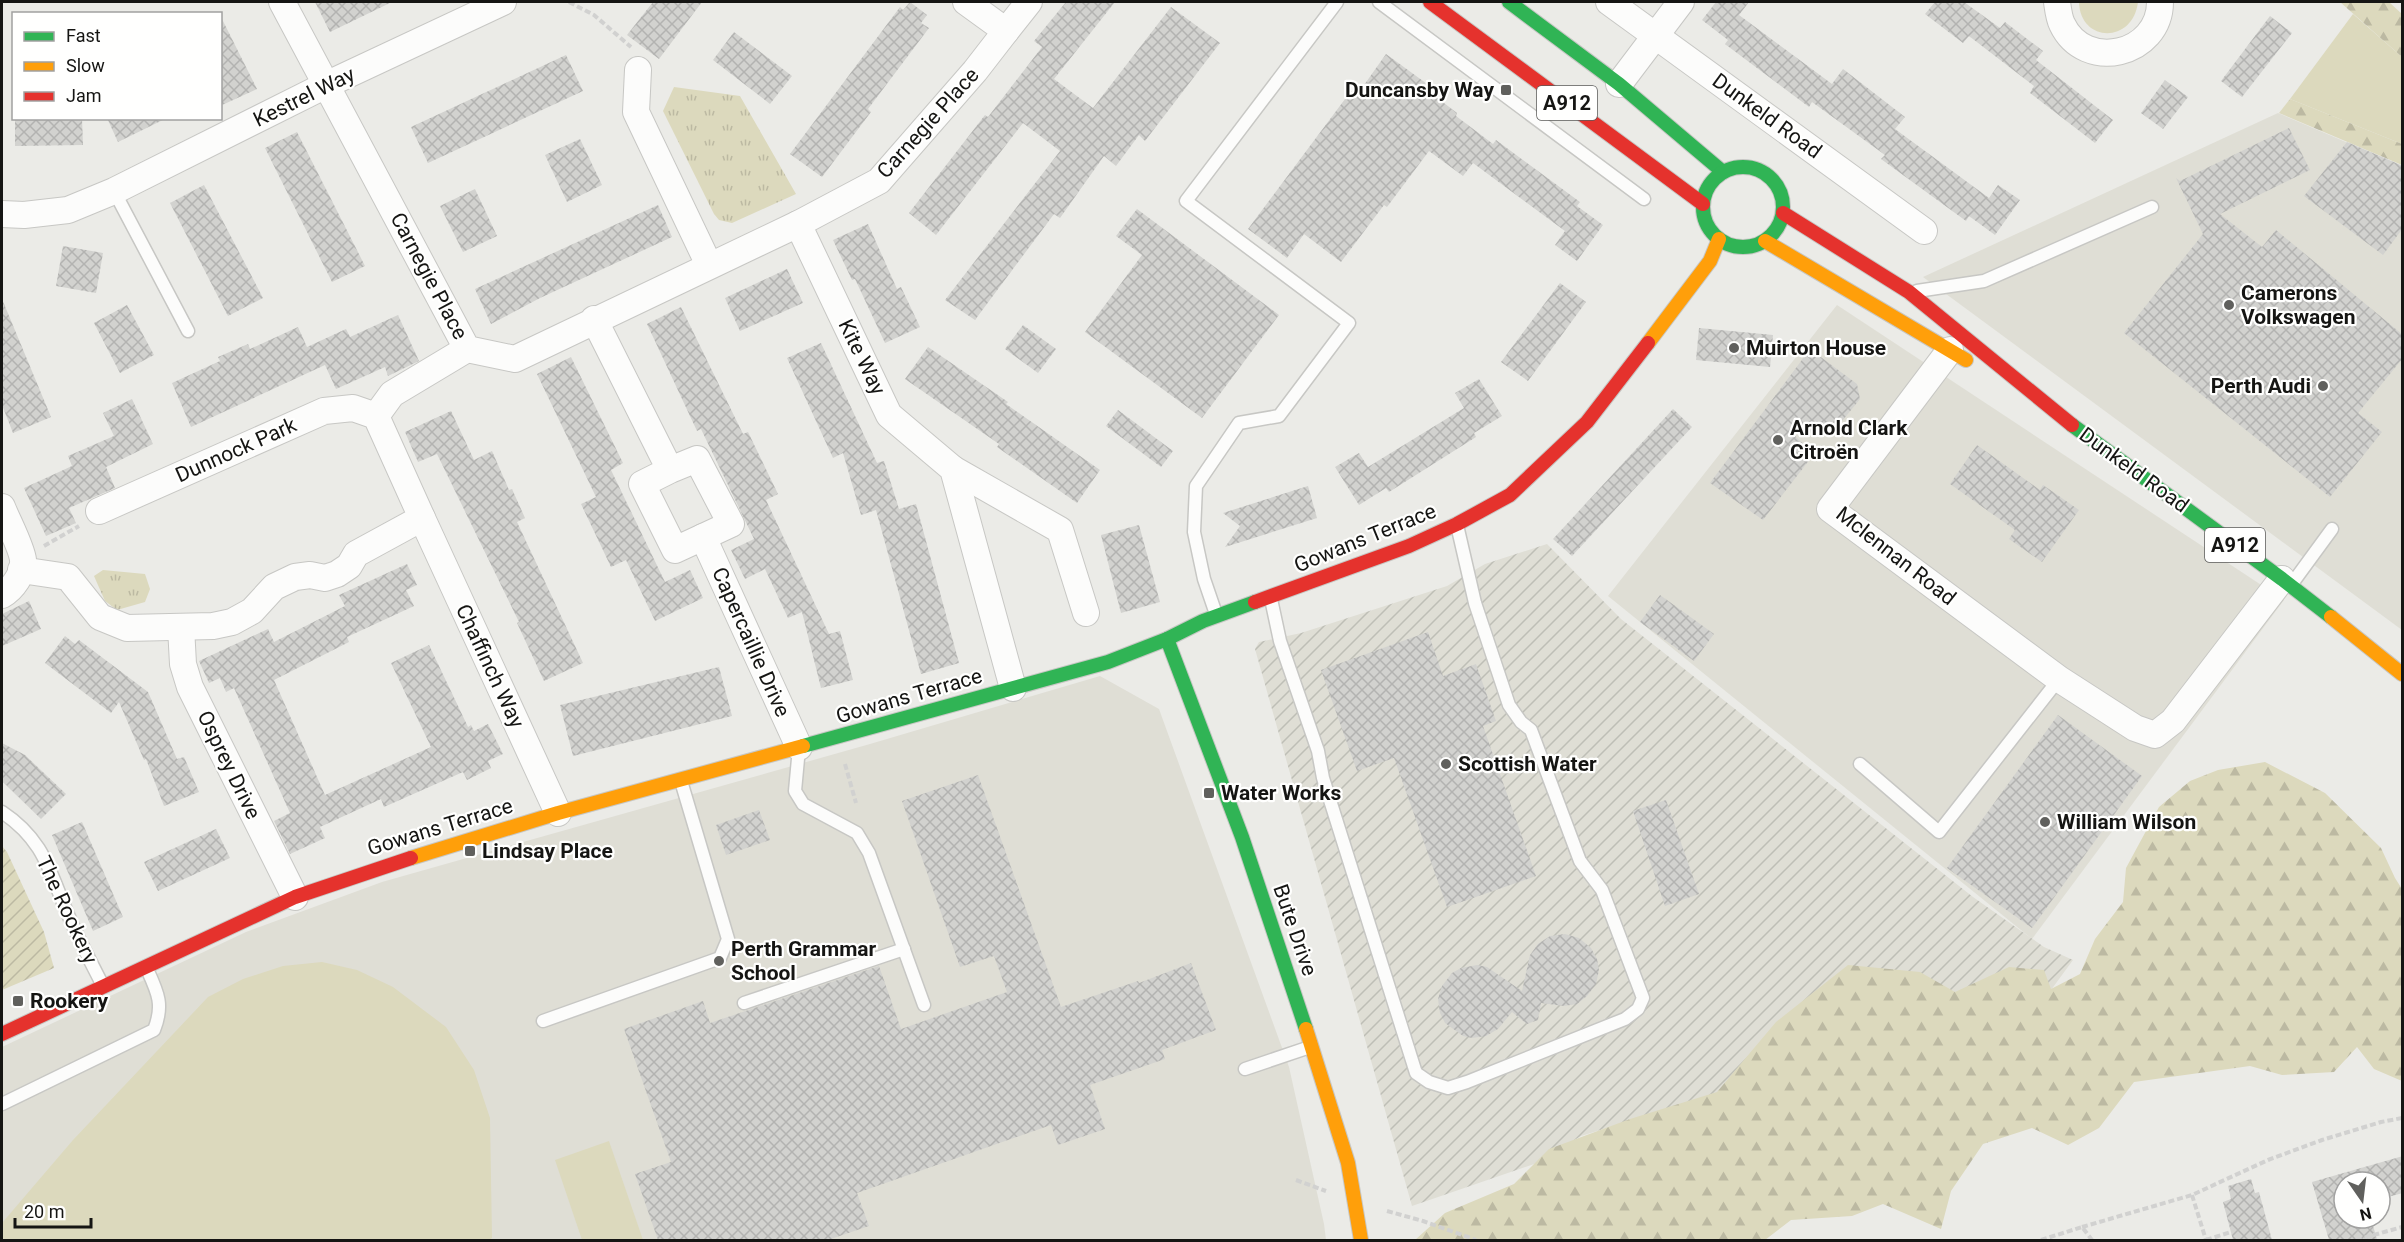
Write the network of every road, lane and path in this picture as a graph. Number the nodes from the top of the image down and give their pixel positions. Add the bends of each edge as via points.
1 (282, 2) edge
2 (503, 2) edge
3 (569, 2) edge
4 (966, 2) edge
5 (1029, 2) edge
6 (1337, 2) edge
7 (1379, 2) edge
8 (1430, 2) edge
9 (1509, 2) edge
10 (1609, 2) edge
11 (1681, 2) edge
12 (2057, 2) edge
13 (2160, 2) edge
14 (1006, 31) junction
15 (1656, 35) junction
16 (638, 70) joint
17 (328, 84) junction
18 (1619, 84) junction
19 (1723, 172) junction
20 (114, 191) junction
21 (1644, 199) dead end
22 (1703, 204) junction
23 (2152, 207) dead end
24 (1783, 213) junction
25 (2, 214) edge
26 (798, 224) junction
27 (1924, 231) dead end
28 (1719, 239) junction
29 (1765, 241) junction
30 (709, 265) junction
31 (1909, 292) junction
32 (594, 320) junction
33 (188, 331) dead end
34 (467, 349) junction
35 (1950, 350) junction
36 (376, 416) junction
37 (2066, 420) junction
38 (953, 469) junction
39 (670, 470) junction
40 (2, 507) edge
41 (99, 511) joint
42 (422, 518) junction
43 (1457, 524) junction
44 (2332, 529) dead end
45 (703, 537) junction
46 (22, 565) junction
47 (2286, 583) junction
48 (2, 595) edge
49 (1270, 598) junction
50 (1086, 613) dead end
51 (1216, 616) junction
52 (181, 627) junction
53 (1167, 639) junction
54 (2403, 674) edge
55 (2059, 679) junction
56 (1013, 688) junction
57 (838, 738) junction
58 (799, 747) junction
59 (1860, 764) dead end
60 (681, 780) junction
61 (856, 803) dead end
62 (2, 812) edge
63 (558, 813) junction
64 (294, 897) junction
65 (904, 949) junction
66 (145, 965) junction
67 (103, 986) junction
68 (744, 1003) dead end
69 (924, 1005) dead end
70 (543, 1021) dead end
71 (2, 1034) edge
72 (1311, 1047) junction
73 (1245, 1069) dead end
74 (2, 1104) edge
75 (2403, 1118) edge
76 (2192, 1195) junction
77 (1355, 1203) junction
78 (2082, 1227) junction
79 (2403, 1227) edge
80 (2230, 1232) dead end
81 (1361, 1240) edge
82 (1476, 1240) edge
83 (2041, 1240) edge
84 (2092, 1240) edge
85 (2206, 1240) edge
86 (2356, 1240) edge

1 - 17 street, Carnegie Place
2 - 17 street, Kestrel Way
3 - 16 path via 594,15 633,49
4 - 14 street
5 - 14 street, Carnegie Place
6 - 51 lane via 1186,201 1349,323 1279,416 1239,423 1196,486 1194,532
7 - 21 lane
8 - 22 street, A912
9 - 18 street, A912
10 - 15 street, Dunkeld Road
11 - 15 street
12 - 13 street via 2061,23 2069,34 2079,44 2106,54 2121,52 2145,39 2158,17
14 - 26 street, Carnegie Place via 879,181
15 - 18 street
15 - 27 street, Dunkeld Road
16 - 30 street via 636,112
17 - 20 street, Kestrel Way
17 - 34 street, Carnegie Place
18 - 19 street, A912
19 - 22 street via 1706,191
19 - 24 street via 1748,167 1771,178 1779,188
20 - 25 street, Kestrel Way via 68,210
20 - 33 lane
22 - 28 street via 1708,227
23 - 31 lane via 1984,281
24 - 29 street via 1774,234
24 - 31 street, Dunkeld Road / A912
26 - 30 street, Carnegie Place
26 - 38 street, Kite Way via 890,415
28 - 29 street via 1739,248
28 - 43 street, Gowans Terrace via 1710,261 1587,422 1510,495
29 - 35 street, Dunkeld Road / A912
30 - 32 street, Carnegie Place
31 - 37 street, Dunkeld Road / A912
32 - 34 street, Carnegie Place via 515,358
32 - 39 street
34 - 36 street via 392,394
35 - 37 street, Dunkeld Road / A912
35 - 55 street, Mclennan Road via 1830,509
36 - 41 street, Dunnock Park via 352,408 324,411
36 - 42 street
37 - 47 street, Dunkeld Road / A912
38 - 50 street, Kite Way via 1060,531
38 - 56 street
39 - 45 street via 697,459 730,524
39 - 45 street via 642,484 675,550
40 - 46 street
41 - 46 path
42 - 52 street via 365,548 337,574 325,578 310,574 295,577 274,587 252,611 232,622
42 - 63 street, Chaffinch Way
43 - 49 street, Gowans Terrace
43 - 49 lane via 1475,603 1509,705 1531,730 1580,861 1602,890 1643,998 1638,1009 1625,1019 1520,1061 1448,1089 1416,1073 1280,641
44 - 47 lane
45 - 58 street, Capercaillie Drive
46 - 48 street via 15,583
46 - 52 street via 68,577 100,617 127,628
47 - 54 street, Dunkeld Road / A912
47 - 55 street, Mclennan Road via 2173,721 2155,735 2135,728
49 - 51 street, Gowans Terrace
51 - 53 street, Gowans Terrace
52 - 64 street, Osprey Drive via 183,664 190,687
53 - 56 street, Gowans Terrace via 1108,662
53 - 72 street, Bute Drive via 1201,724
55 - 59 lane via 1939,832
56 - 57 street, Gowans Terrace
57 - 58 street, Gowans Terrace
57 - 61 path
58 - 60 street, Gowans Terrace
58 - 65 lane via 795,791 803,804 857,833 869,853
60 - 63 street, Gowans Terrace
60 - 70 lane via 728,939 720,958
62 - 67 lane, The Rookery via 32,839 50,868 69,919
63 - 64 street, Gowans Terrace
64 - 66 street, Gowans Terrace
65 - 68 lane
65 - 69 lane
66 - 67 street, Gowans Terrace
66 - 74 lane via 161,1009 154,1030
67 - 71 street, Gowans Terrace
72 - 73 lane
72 - 77 street, Bute Drive via 1337,1123
75 - 76 path via 2279,1156
76 - 78 path
76 - 85 path
77 - 81 street, Bute Drive
77 - 82 path
78 - 83 path
78 - 84 path
79 - 86 path
80 - 85 path

